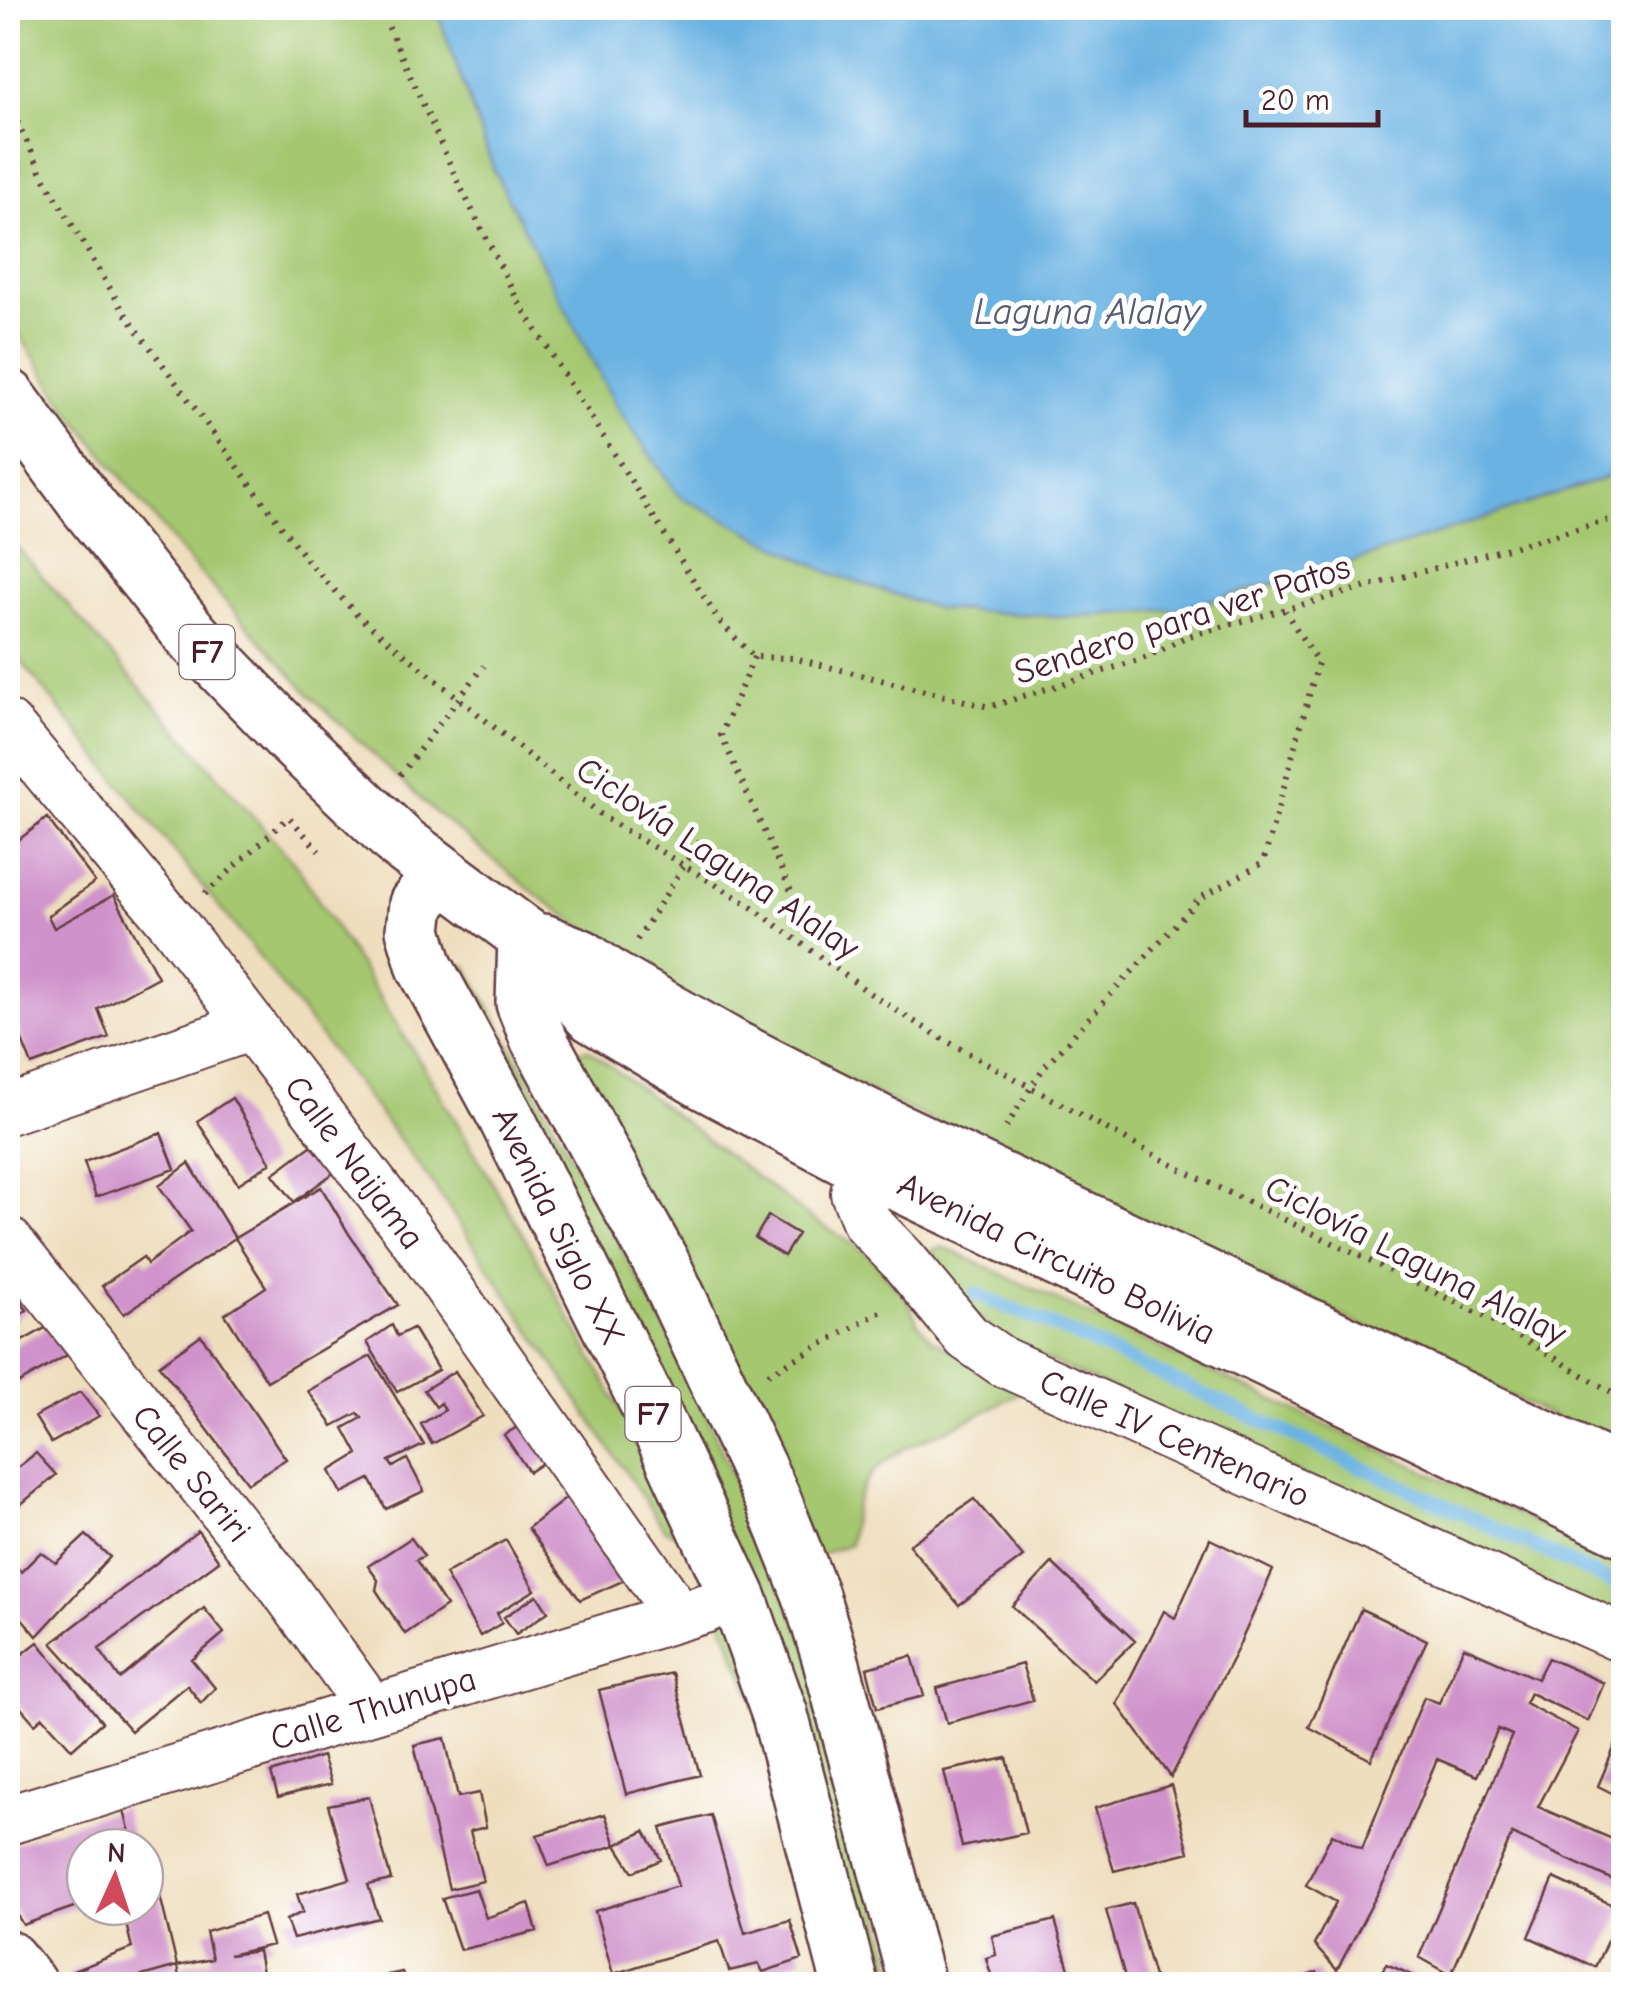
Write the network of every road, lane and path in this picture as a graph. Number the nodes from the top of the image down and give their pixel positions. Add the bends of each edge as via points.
1 (380, 8) edge
2 (8, 103) edge
3 (8, 397) edge
4 (1624, 516) edge
5 (1285, 610) junction
6 (754, 657) junction
7 (484, 666) dead end
8 (459, 699) junction
9 (8, 725) edge
10 (399, 776) dead end
11 (704, 834) dead end
12 (319, 851) dead end
13 (684, 866) junction
14 (442, 874) junction
15 (798, 907) dead end
16 (173, 923) junction
17 (526, 936) junction
18 (612, 978) junction
19 (252, 1026) junction
20 (1030, 1087) junction
21 (8, 1110) edge
22 (871, 1144) junction
23 (981, 1172) junction
24 (8, 1241) edge
25 (885, 1309) dead end
26 (766, 1374) dead end
27 (1624, 1400) edge
28 (1624, 1476) edge
29 (1624, 1529) edge
30 (739, 1599) junction
31 (679, 1616) junction
32 (1624, 1640) edge
33 (371, 1709) junction
34 (8, 1820) edge
35 (8, 1959) edge
36 (28, 1984) edge
37 (850, 1984) edge
38 (917, 1984) edge

1 - 6 path via 518,301 719,621
2 - 8 path, Ciclovía Laguna Alalay via 124,312 247,483 358,616
3 - 14 main road, Avenida Circuito Bolivia / F7 via 192,637 400,842
4 - 5 path, Sendero para ver Patos
5 - 6 path, Sendero para ver Patos via 1185,637 1148,658 990,707 793,658
5 - 20 path via 1318,664 1263,863 1200,898
6 - 15 path via 721,735
7 - 8 path
8 - 10 path
8 - 13 path, Ciclovía Laguna Alalay via 605,818
9 - 16 street, Calle Naijama
11 - 13 path
12 - 16 path via 289,817
13 - 18 path
13 - 20 path, Ciclovía Laguna Alalay via 876,997
14 - 17 main road, Avenida Circuito Bolivia / F7
14 - 30 main road, Avenida Siglo XX / F7 via 417,904 414,930 425,966 505,1115
16 - 19 street, Calle Naijama
17 - 18 main road, Avenida Circuito Bolivia via 581,957
17 - 22 main road, Avenida Circuito Bolivia via 591,1014 701,1080
17 - 38 main road, Avenida Siglo XX / F7 via 524,1003 538,1038 662,1264 810,1594
18 - 22 main road, Avenida Circuito Bolivia via 735,1049
19 - 21 street
19 - 31 street, Calle Naijama via 412,1238
20 - 23 path
20 - 27 path, Ciclovía Laguna Alalay via 1178,1168 1496,1322
22 - 23 main road, Avenida Circuito Bolivia
22 - 29 main road, Avenida Circuito Bolivia
22 - 32 street, Calle IV Centenario via 854,1193 867,1224 967,1338 1003,1362
23 - 28 main road, Avenida Circuito Bolivia
24 - 33 street, Calle Sariri via 275,1576
25 - 26 path
30 - 31 street, Calle Thunupa
30 - 37 main road, Avenida Siglo XX / F7 via 780,1714
31 - 33 street, Calle Thunupa
33 - 34 street, Calle Thunupa
35 - 36 main road

